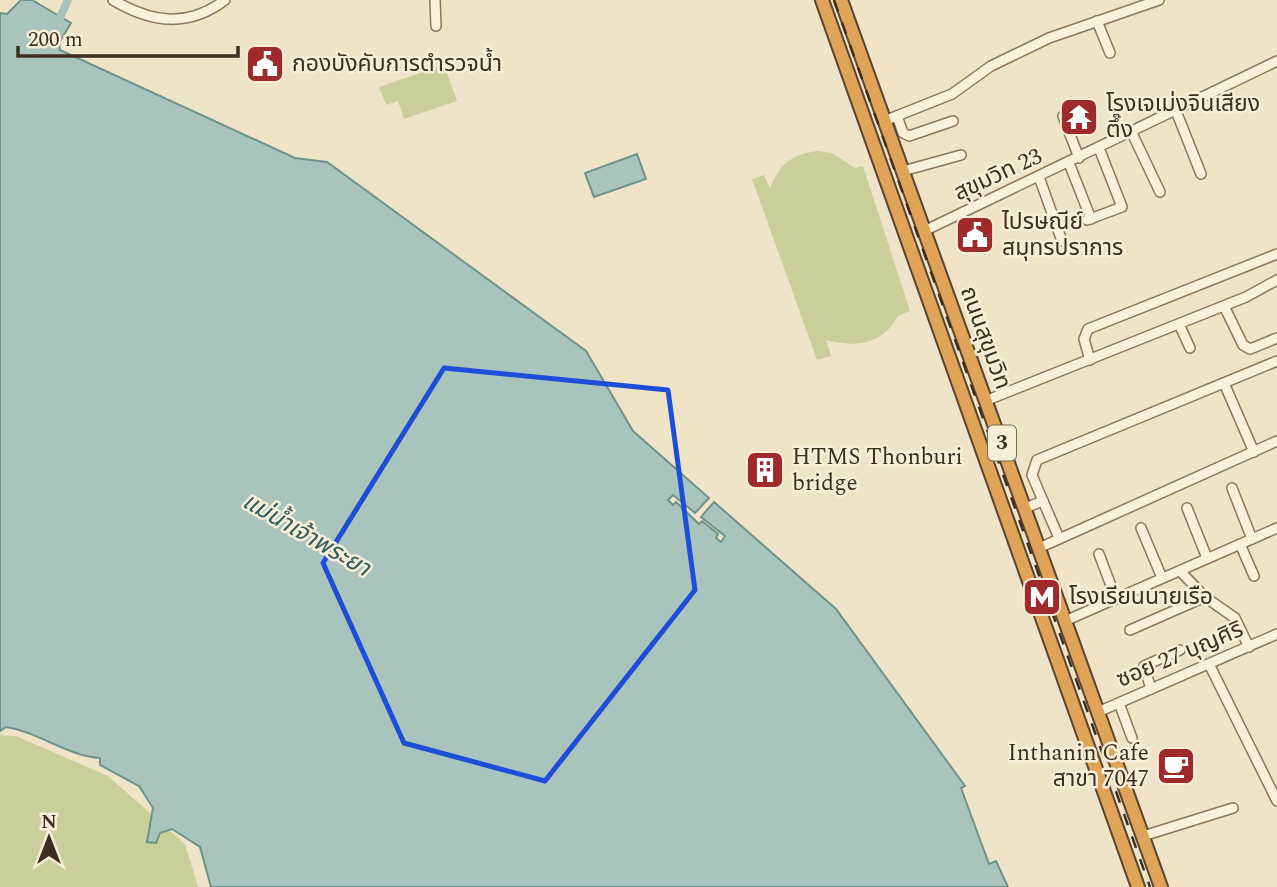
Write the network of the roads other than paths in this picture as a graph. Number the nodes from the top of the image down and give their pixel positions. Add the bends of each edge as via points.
1 (113, 0) edge
2 (225, 0) edge
3 (435, 0) edge
4 (822, 0) edge
5 (841, 0) edge
6 (1123, 0) edge
7 (1159, 0) edge
8 (1123, 12) junction
9 (1097, 21) junction
10 (436, 26) dead end
11 (1110, 52) dead end
12 (1277, 61) edge
13 (1176, 111) junction
14 (1063, 116) dead end
15 (890, 118) junction
16 (953, 121) dead end
17 (1132, 133) junction
18 (1099, 148) junction
19 (961, 155) dead end
20 (1079, 158) junction
21 (1069, 163) junction
22 (902, 172) junction
23 (1201, 174) dead end
24 (1039, 177) junction
25 (1160, 192) dead end
26 (924, 231) junction
27 (1062, 241) dead end
28 (1277, 254) edge
29 (1277, 280) edge
30 (1224, 306) junction
31 (1179, 324) junction
32 (1277, 338) edge
33 (1190, 348) dead end
34 (1090, 360) junction
35 (1277, 361) edge
36 (1224, 383) junction
37 (985, 401) junction
38 (1000, 440) junction
39 (980, 441) junction
40 (1277, 441) edge
41 (1254, 452) junction
42 (1006, 454) junction
43 (991, 470) junction
44 (1232, 488) dead end
45 (1043, 500) junction
46 (1025, 508) junction
47 (1187, 508) dead end
48 (1141, 528) dead end
49 (1277, 528) edge
50 (1059, 538) junction
51 (1252, 539) junction
52 (1240, 544) junction
53 (1039, 548) junction
54 (1099, 554) dead end
55 (1207, 558) junction
56 (1180, 570) junction
57 (1254, 576) dead end
58 (1163, 578) junction
59 (1205, 597) junction
60 (1116, 599) junction
61 (1065, 621) junction
62 (1130, 630) dead end
63 (1274, 635) edge
64 (1250, 647) junction
65 (1277, 648) edge
66 (1180, 650) dead end
67 (1209, 664) junction
68 (1152, 689) junction
69 (1119, 703) junction
70 (1098, 712) junction
71 (1132, 738) dead end
72 (1277, 801) edge
73 (1233, 808) dead end
74 (1143, 836) junction
75 (1138, 887) edge
76 (1161, 887) edge

1 - 2 street via 173,22 198,17
3 - 10 street
4 - 39 highway, ถนนสุขุมวิท / 3
5 - 15 highway, ถนนสุขุมวิท / 3
6 - 8 street
7 - 8 street
8 - 9 street
9 - 11 street
9 - 15 street via 1049,38 991,66 952,94
12 - 13 street, สุขุมวิท 23
13 - 17 street, สุขุมวิท 23
13 - 23 street
14 - 20 street
15 - 16 street via 909,136
15 - 22 highway, ถนนสุขุมวิท / 3
17 - 18 street, สุขุมวิท 23
17 - 25 street
18 - 20 street, สุขุมวิท 23
18 - 21 street via 1122,207 1089,219
19 - 22 street
20 - 21 street, สุขุมวิท 23
21 - 24 street, สุขุมวิท 23
22 - 26 highway, ถนนสุขุมวิท / 3
24 - 26 street, สุขุมวิท 23
24 - 27 street
26 - 37 highway, ถนนสุขุมวิท / 3
28 - 34 street via 1088,329 1084,339
29 - 30 street
30 - 31 street
30 - 32 street via 1243,345 1250,349
31 - 33 street
31 - 34 street
34 - 37 street
35 - 36 street
36 - 41 street
36 - 45 street via 1037,460 1032,475
37 - 38 highway, ถนนสุขุมวิท / 3
38 - 39 highway
38 - 42 highway, ถนนสุขุมวิท / 3
39 - 43 highway, ถนนสุขุมวิท / 3
40 - 41 street
41 - 50 street
42 - 43 highway
42 - 46 highway, ถนนสุขุมวิท / 3
43 - 75 highway, ถนนสุขุมวิท / 3
44 - 51 street
45 - 46 street
45 - 50 street
46 - 53 highway, ถนนสุขุมวิท / 3
47 - 55 street
48 - 58 street
49 - 51 street
50 - 53 street
51 - 52 street
52 - 55 street
52 - 57 street
53 - 61 highway, ถนนสุขุมวิท / 3
54 - 60 street
55 - 56 street
56 - 58 street
56 - 59 street
58 - 60 street
59 - 62 street
59 - 64 street via 1236,618
60 - 61 street
61 - 70 highway, ถนนสุขุมวิท / 3
63 - 64 street, ซอย 27 บุญศิริ
63 - 65 street
64 - 67 street, ซอย 27 บุญศิริ
66 - 68 street via 1144,666
67 - 68 street, ซอย 27 บุญศิริ
67 - 72 street
68 - 69 street, ซอย 27 บุญศิริ
69 - 70 street, ซอย 27 บุญศิริ
69 - 71 street
70 - 74 highway, ถนนสุขุมวิท / 3
73 - 74 street
74 - 76 highway, ถนนสุขุมวิท / 3

